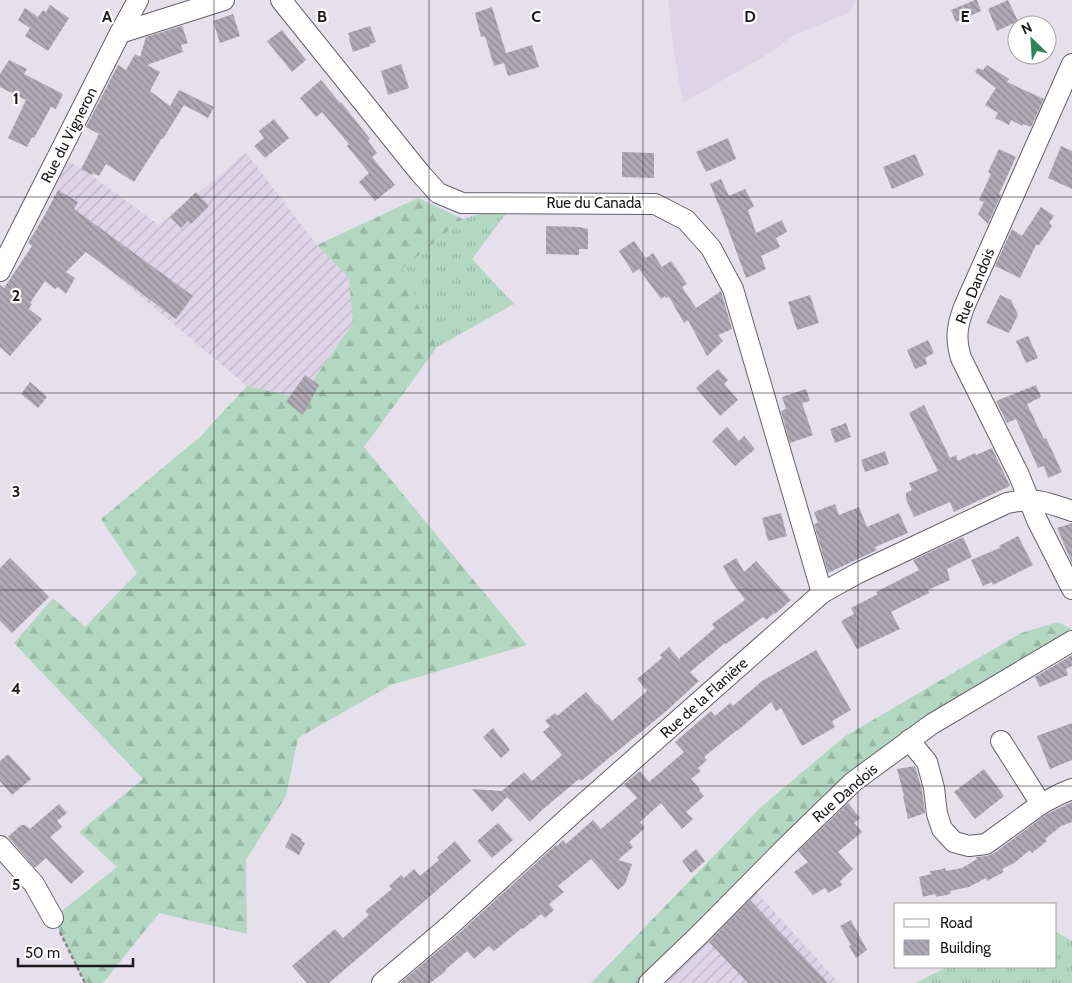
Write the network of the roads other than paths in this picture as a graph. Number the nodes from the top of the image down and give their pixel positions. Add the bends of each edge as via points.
1 (138, 0) edge
2 (224, 0) edge
3 (281, 0) edge
4 (120, 33) junction
5 (1072, 64) edge
6 (0, 271) edge
7 (1029, 499) junction
8 (1072, 511) edge
9 (1072, 589) edge
10 (822, 593) junction
11 (1072, 640) edge
12 (910, 740) junction
13 (1000, 741) dead end
14 (1072, 789) edge
15 (1041, 804) junction
16 (0, 846) edge
17 (53, 918) road end
18 (382, 983) edge
19 (649, 983) edge

1 - 4 street, Rue du Vigneron
2 - 4 street
3 - 10 street, Rue du Canada via 438,193 462,203 655,204 686,220 711,248 733,288
4 - 6 street, Rue du Vigneron
5 - 7 street, Rue Dandois via 964,307 957,333 961,358
7 - 8 street, Rue de la Flanière
7 - 9 street, Rue Dandois
7 - 10 street, Rue de la Flanière via 1007,503
10 - 18 street, Rue de la Flanière
11 - 12 street, Rue Dandois
12 - 15 street via 927,762 937,814 942,828 954,842 969,846 986,844
12 - 19 street, Rue Dandois via 853,782
13 - 15 street
14 - 15 street
16 - 17 street via 34,884

